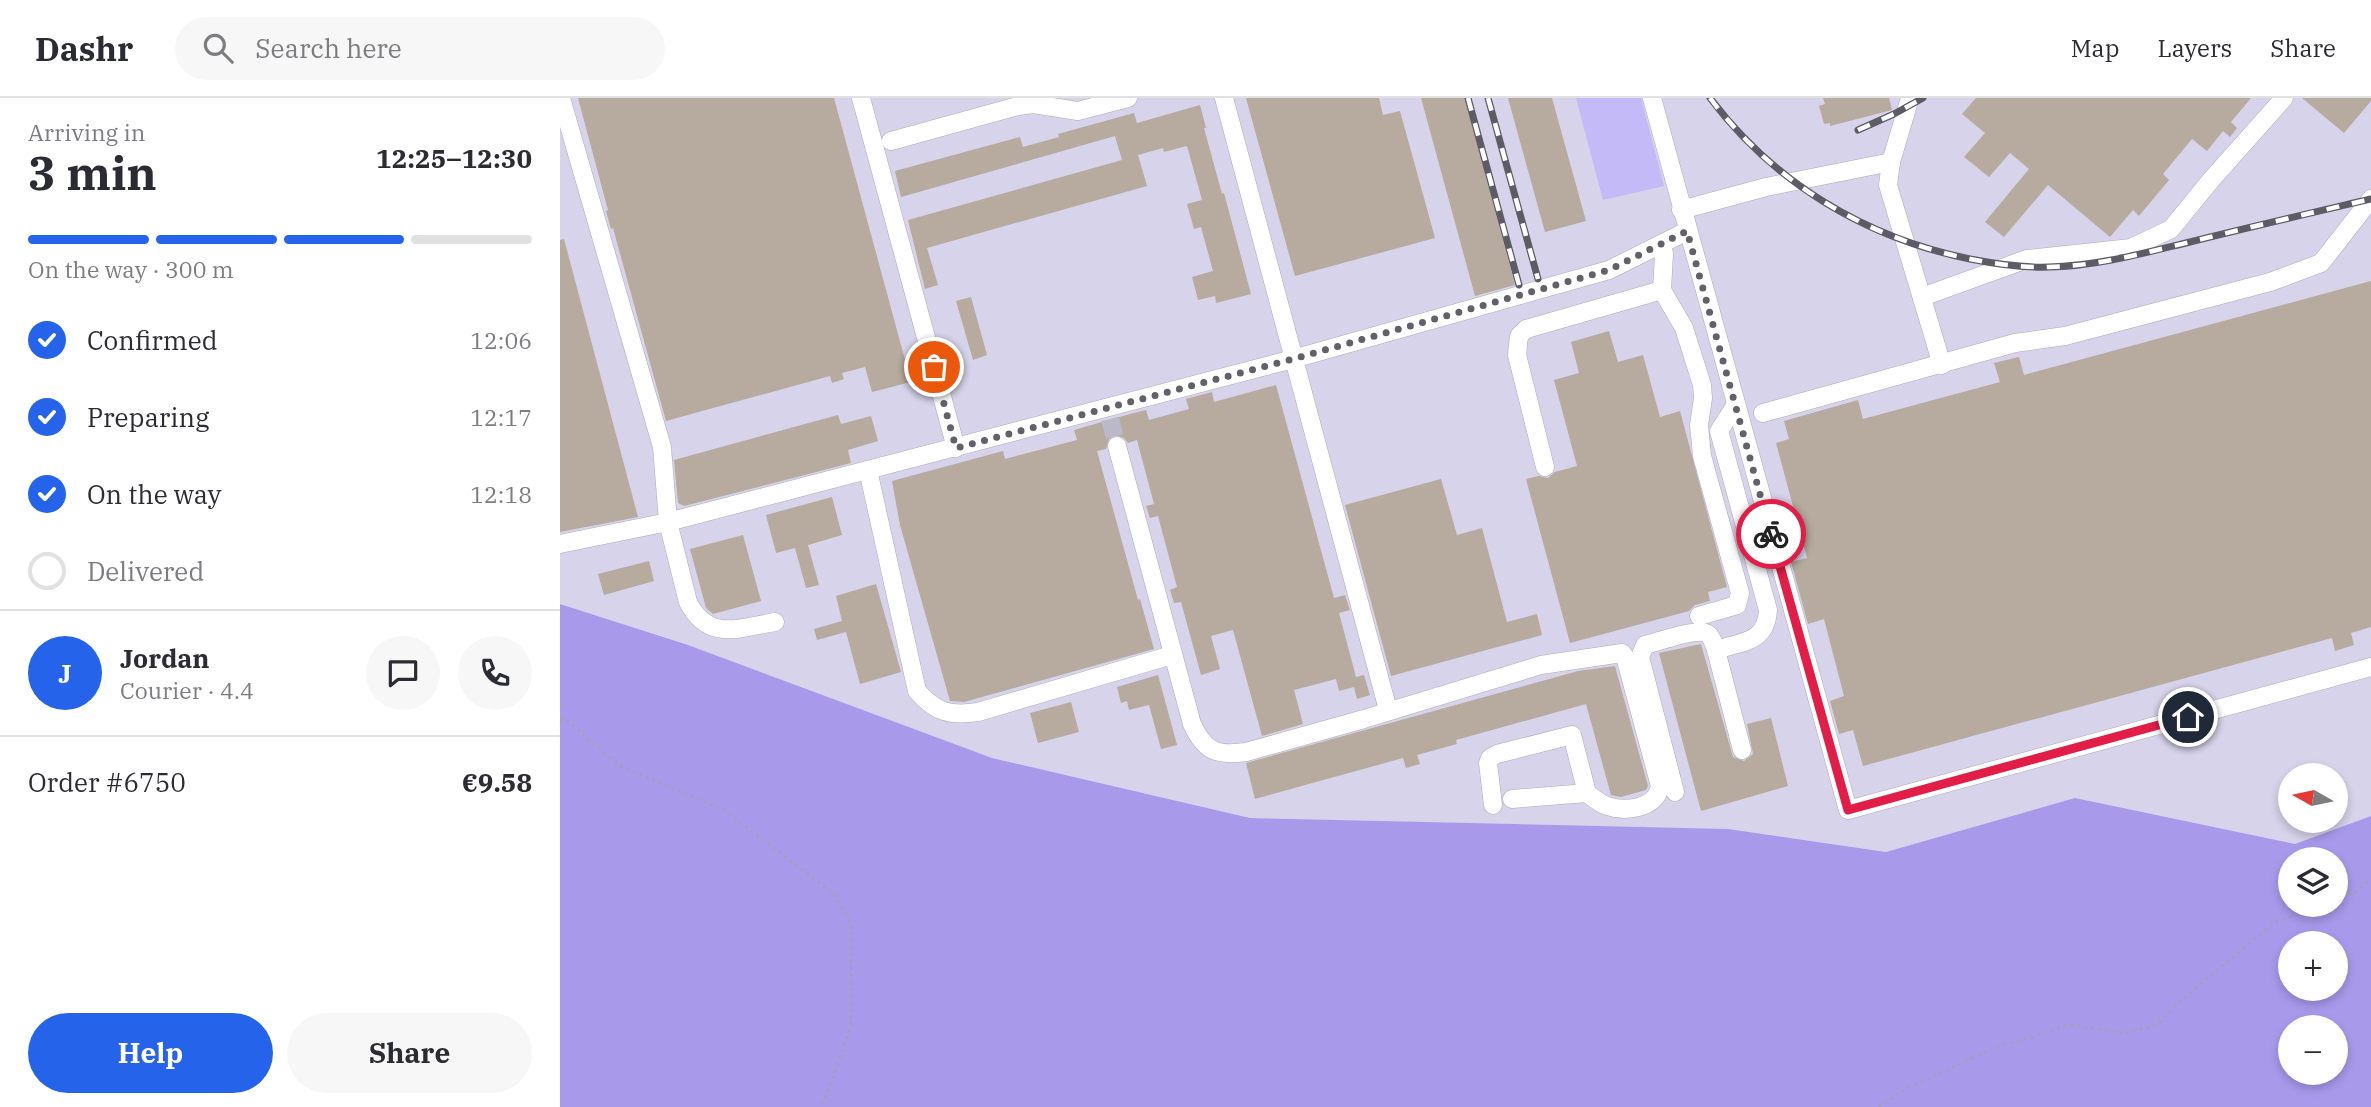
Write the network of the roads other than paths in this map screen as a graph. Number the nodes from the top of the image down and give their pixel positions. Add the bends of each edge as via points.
1 (561, 98) edge
2 (861, 98) edge
3 (1128, 98) edge
4 (1224, 98) edge
5 (1651, 98) edge
6 (1910, 98) edge
7 (2284, 98) edge
8 (891, 141) dead end
9 (1891, 162) junction
10 (2371, 199) edge
11 (1681, 210) junction
12 (1687, 231) junction
13 (1661, 244) junction
14 (1662, 290) junction
15 (1922, 297) junction
16 (1293, 359) junction
17 (1942, 365) junction
18 (1735, 406) junction
19 (1763, 413) dead end
20 (1117, 446) tunnel mouth
21 (956, 448) junction
22 (1545, 467) dead end
23 (868, 470) junction
24 (668, 522) junction
25 (560, 544) edge
26 (1699, 616) dead end
27 (775, 622) dead end
28 (1716, 650) junction
29 (1172, 656) junction
30 (2371, 667) edge
31 (1388, 710) junction
32 (1742, 750) dead end
33 (1675, 792) dead end
34 (1587, 793) junction
35 (1512, 799) dead end
36 (1493, 805) dead end

1 - 24 lane via 662,447
2 - 21 lane
3 - 8 lane via 1078,111 1018,106
4 - 16 lane
5 - 11 lane
6 - 9 lane
7 - 15 lane via 2171,229 2131,248 2027,259
9 - 11 lane
9 - 15 lane via 1888,185
10 - 17 lane via 2321,263 2270,282
11 - 12 lane
12 - 13 lane
12 - 18 lane
13 - 14 lane
13 - 16 lane via 1609,270
14 - 22 lane via 1526,329 1519,336 1517,355
14 - 26 lane via 1684,328 1702,385 1702,456 1740,593 1737,605
15 - 17 lane
16 - 21 lane via 1108,414
16 - 31 lane
17 - 19 lane
18 - 28 lane via 1719,430 1768,610 1767,624 1756,637
18 - 30 lane via 1848,810
20 - 29 lane
21 - 23 lane
23 - 24 lane
23 - 29 lane via 917,691 934,707 957,715 978,712
24 - 25 lane
24 - 27 lane via 688,602 702,623 729,630
28 - 32 lane
28 - 33 lane via 1706,632 1696,631 1642,649 1640,657
29 - 31 lane via 1197,735 1220,754 1246,751
31 - 34 lane via 1541,665 1622,653 1659,795 1639,806 1618,808
34 - 35 lane
34 - 36 lane via 1572,735 1490,758

